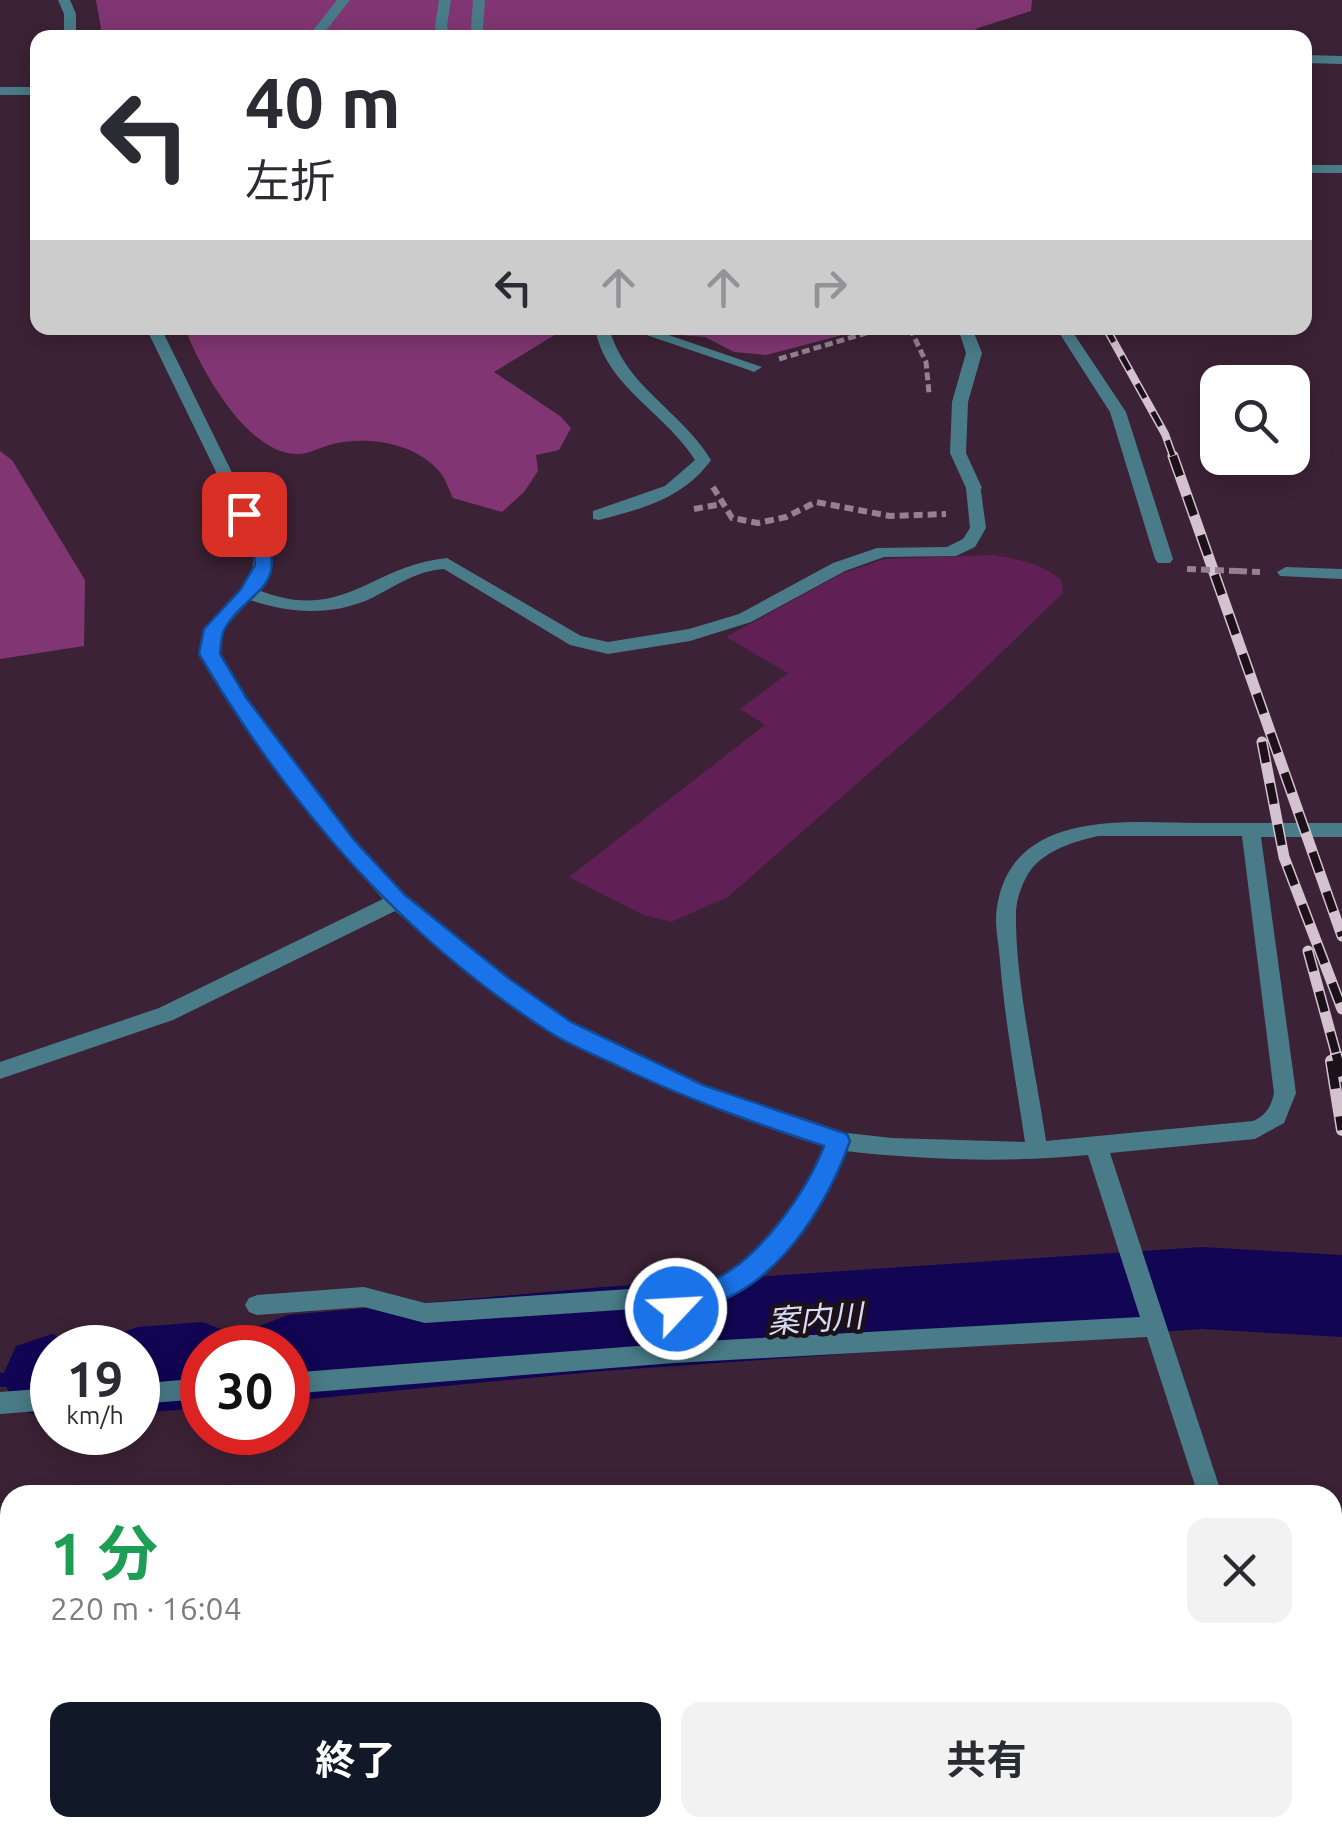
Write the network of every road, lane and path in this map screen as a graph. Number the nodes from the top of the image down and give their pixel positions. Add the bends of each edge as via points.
1 (64, 0) edge
2 (344, 0) edge
3 (445, 0) edge
4 (479, 0) edge
5 (70, 30) edge
6 (320, 30) edge
7 (452, 30) edge
8 (463, 30) edge
9 (1312, 59) edge
10 (1342, 60) edge
11 (0, 90) edge
12 (30, 91) edge
13 (1312, 169) edge
14 (1342, 169) edge
15 (156, 335) edge
16 (604, 335) edge
17 (656, 335) edge
18 (860, 335) edge
19 (968, 335) edge
20 (1068, 335) edge
21 (754, 367) joint
22 (703, 460) junction
23 (978, 513) junction
24 (599, 516) dead end
25 (1164, 559) dead end
26 (1188, 569) dead end
27 (1238, 571) dead end
28 (1286, 572) dead end
29 (1342, 574) edge
30 (249, 593) junction
31 (1250, 828) junction
32 (1342, 830) edge
33 (397, 901) junction
34 (0, 1072) edge
35 (838, 1141) junction
36 (1097, 1148) junction
37 (1038, 1151) junction
38 (676, 1304) junction
39 (257, 1305) dead end
40 (1154, 1322) junction
41 (674, 1350) junction
42 (310, 1382) edge
43 (30, 1401) edge
44 (0, 1403) edge
45 (1207, 1485) edge

1 - 5 street
2 - 6 street
3 - 7 street via 441,26
4 - 8 street
9 - 10 street
11 - 12 street
13 - 14 street
15 - 30 street via 263,552 264,565
16 - 22 street via 609,360 676,421
17 - 21 street
18 - 21 path
19 - 23 street via 974,353 960,402 958,453
20 - 25 street via 1118,412
22 - 23 path via 722,504 744,522 786,516 816,502 890,516
22 - 24 street via 661,495
23 - 30 street via 969,542 950,552 882,552 839,566 745,618 608,648 576,641 447,563 394,574 349,601 298,605
26 - 27 path, bridge
28 - 29 street
30 - 33 street via 214,629 210,654 239,704
31 - 32 street
31 - 36 street via 1285,1093 1282,1112 1272,1123 1237,1135
31 - 37 street via 1098,828 1037,851 1018,873 1006,910
33 - 34 street via 166,1014
33 - 35 street via 562,1028 695,1092
35 - 37 street
35 - 38 street via 823,1182 762,1261 720,1289
36 - 37 street
36 - 40 street
38 - 39 street via 425,1314 364,1296
38 - 41 street
40 - 41 street
40 - 45 street
41 - 42 street
43 - 44 street

